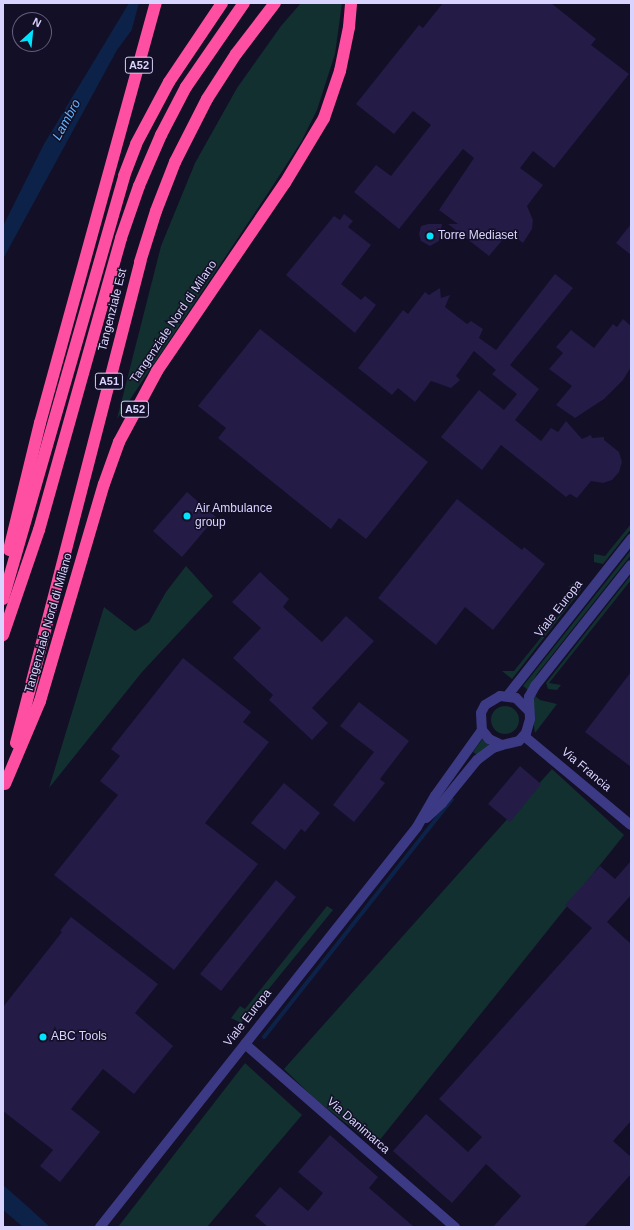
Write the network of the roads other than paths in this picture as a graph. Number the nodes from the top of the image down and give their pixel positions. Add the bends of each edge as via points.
1 (156, 3) edge
2 (222, 3) edge
3 (244, 3) edge
4 (275, 3) edge
5 (351, 3) edge
6 (631, 539) edge
7 (631, 565) edge
8 (3, 576) edge
9 (3, 599) edge
10 (3, 636) edge
11 (508, 695) junction
12 (528, 710) junction
13 (482, 730) junction
14 (524, 736) junction
15 (502, 745) junction
16 (4, 787) edge
17 (631, 825) edge
18 (417, 827) junction
19 (245, 1044) junction
20 (100, 1227) edge
21 (455, 1227) edge

1 - 8 highway, A52 via 40,423
2 - 9 highway via 169,82 136,144 124,176
3 - 10 highway, Tangenziale Est / A51 via 186,87 139,186 121,238 39,530
4 - 16 highway, Tangenziale Est / A51 via 243,44 207,99 175,162 156,211 140,262
5 - 16 highway, Tangenziale Nord di Milano / A52 via 340,71 324,118 286,183 157,371 119,442 104,484 40,701
6 - 11 street, Viale Europa
7 - 12 street via 535,686 529,697
11 - 12 street via 520,700
11 - 13 street via 500,696 485,705 481,717
12 - 14 street via 530,725
13 - 15 street via 489,739
13 - 18 street, Viale Europa via 435,796
14 - 15 street, Viale Europa via 511,744
14 - 17 street, Via Francia
15 - 18 street, Viale Europa via 493,748 477,760 442,803
18 - 19 street, Viale Europa
19 - 20 street, Viale Europa
19 - 21 street, Via Danimarca

